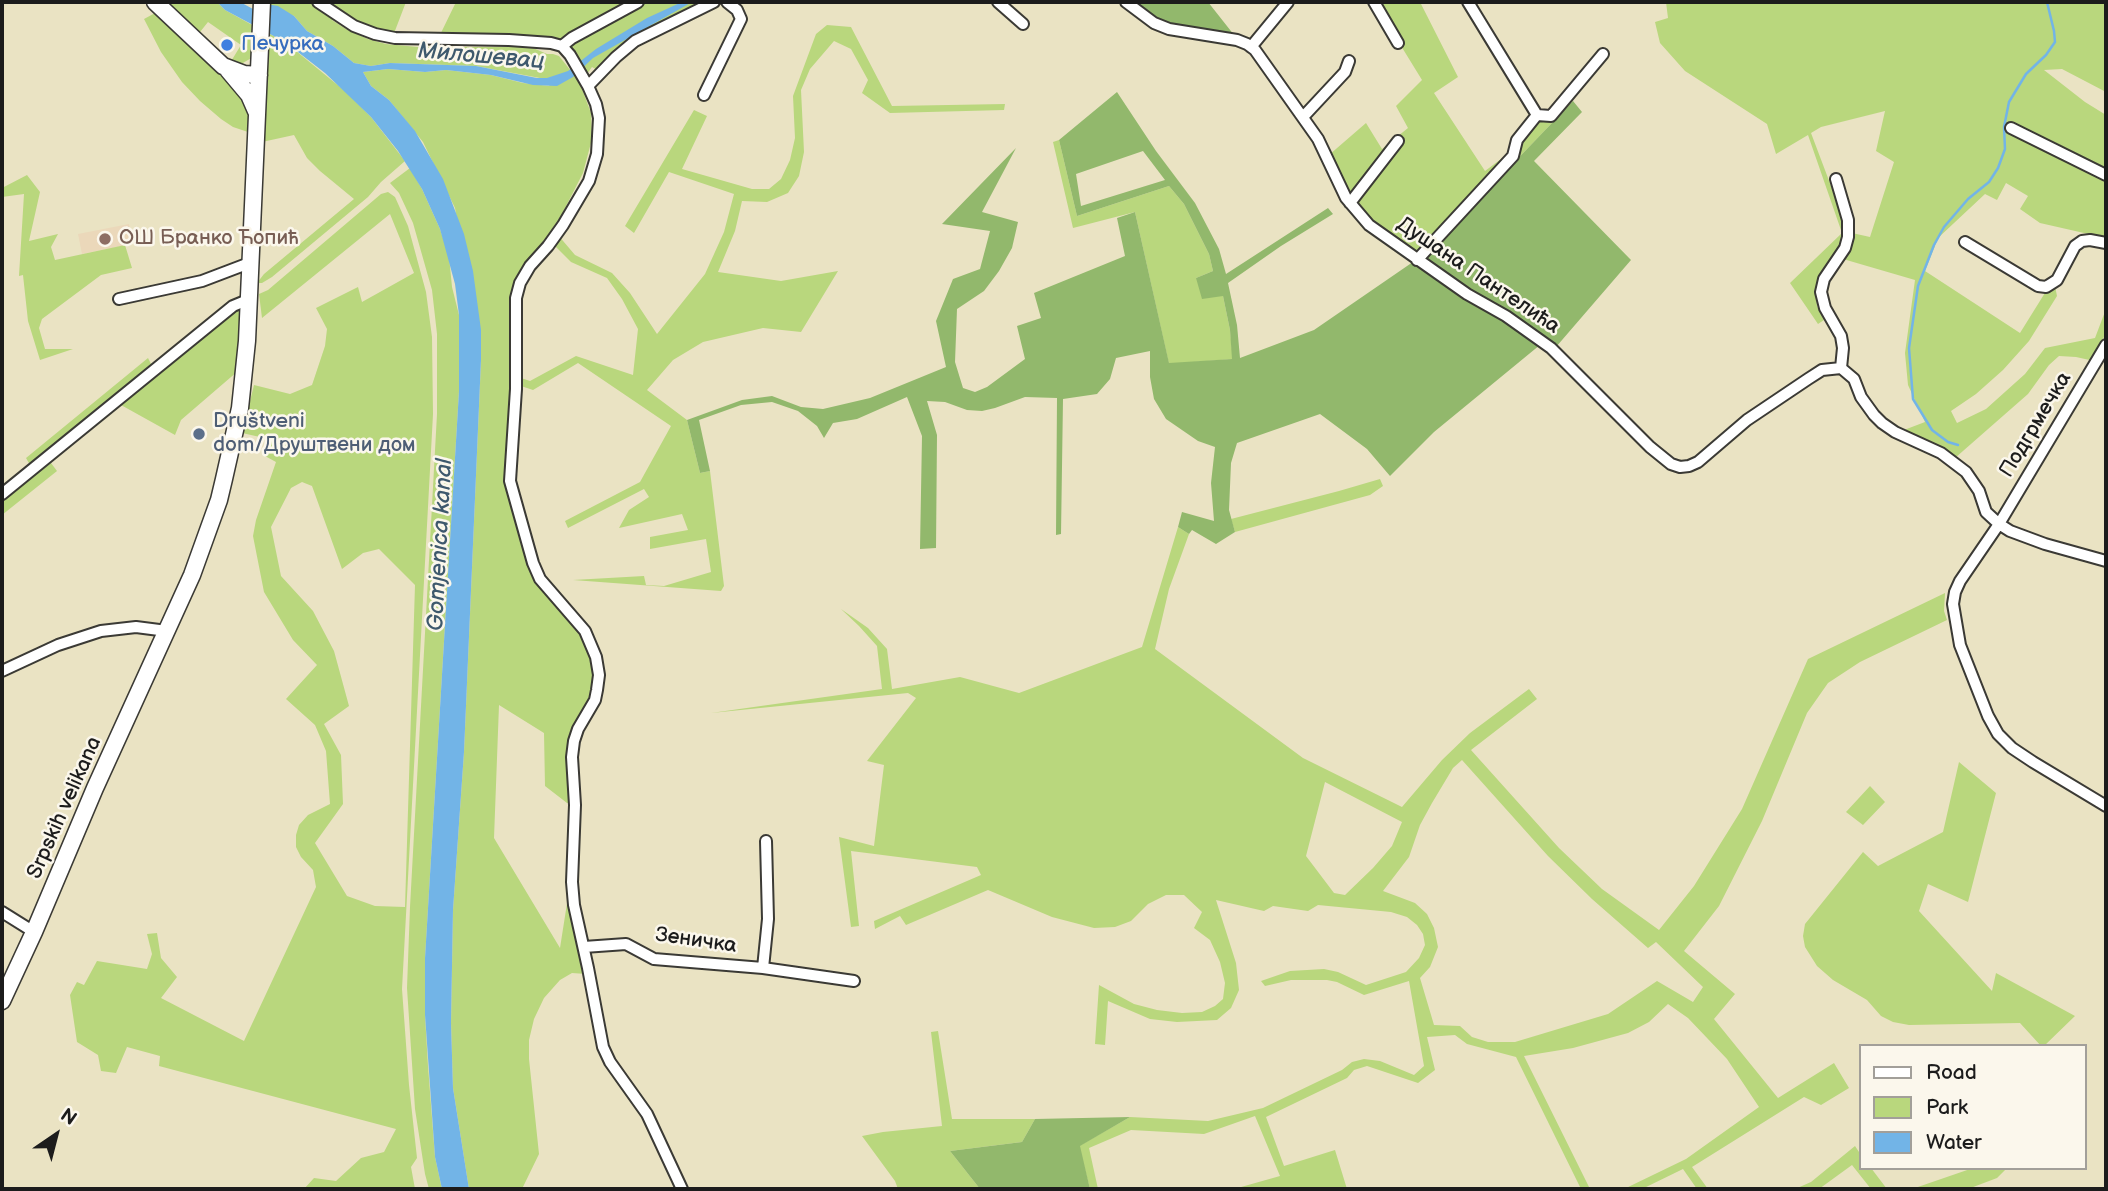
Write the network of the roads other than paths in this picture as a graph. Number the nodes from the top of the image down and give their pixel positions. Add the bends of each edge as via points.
1 (155, 2) edge
2 (262, 2) edge
3 (318, 2) edge
4 (638, 2) edge
5 (714, 2) edge
6 (727, 2) edge
7 (998, 2) edge
8 (1126, 2) edge
9 (1288, 2) edge
10 (1374, 2) edge
11 (1468, 2) edge
12 (1023, 23) dead end
13 (1398, 43) dead end
14 (1251, 47) junction
15 (260, 51) junction
16 (566, 51) junction
17 (1603, 54) dead end
18 (1349, 61) dead end
19 (223, 65) junction
20 (259, 75) junction
21 (586, 82) junction
22 (704, 95) dead end
23 (258, 116) junction
24 (1537, 116) junction
25 (1303, 117) junction
26 (2011, 128) dead end
27 (1398, 141) dead end
28 (2106, 175) edge
29 (1836, 179) dead end
30 (1350, 203) junction
31 (1965, 242) dead end
32 (2106, 243) edge
33 (1417, 260) junction
34 (252, 262) junction
35 (119, 299) dead end
36 (250, 299) junction
37 (2106, 347) edge
38 (1841, 368) junction
39 (2, 494) edge
40 (1999, 524) junction
41 (2106, 561) edge
42 (167, 631) junction
43 (2, 671) edge
44 (2106, 806) edge
45 (766, 841) dead end
46 (2, 912) edge
47 (34, 932) junction
48 (584, 947) junction
49 (763, 968) junction
50 (854, 981) dead end
51 (2, 1001) edge
52 (682, 1189) edge

1 - 19 main road
2 - 15 main road, Srpskih velikana
3 - 16 street via 354,26 395,38 551,43
4 - 16 street via 582,32
5 - 21 street via 635,41
6 - 22 street via 741,19
7 - 12 street
8 - 14 street via 1168,29 1237,40
9 - 14 street
10 - 13 street
11 - 24 street
14 - 25 street, Душана Пантелића
15 - 19 main road via 250,64
15 - 20 main road, Srpskih velikana
16 - 21 street
17 - 24 street via 1552,116
18 - 25 street via 1345,72
19 - 20 main road
19 - 23 main road via 249,94
20 - 23 main road, Srpskih velikana
21 - 48 street via 596,104 599,131 589,181 563,225 530,266 516,298 510,467 533,563 540,579 585,631 599,675 595,700 578,729 572,757 572,881
23 - 34 main road, Srpskih velikana
24 - 33 street via 1517,140 1513,156
25 - 30 street, Душана Пантелића
26 - 28 street
27 - 30 street
29 - 38 street via 1848,237 1821,292 1841,336
30 - 33 street, Душана Пантелића via 1369,225
31 - 32 street via 2046,287 2057,280 2075,246 2090,240
33 - 38 street, Душана Пантелића via 1531,332 1664,460 1680,467 1698,462 1747,420 1822,370
34 - 35 street via 202,281
34 - 36 main road, Srpskih velikana
36 - 39 street via 233,306
36 - 42 main road, Srpskih velikana via 240,408 228,466 203,545
37 - 40 street, Подгрмечка
38 - 40 street via 1854,379 1861,397 1882,423 1941,453 1966,472 1986,512
40 - 41 street via 2045,544
40 - 44 street via 1955,592 1955,623 1968,665 1998,734 2033,762
42 - 43 street via 136,627 100,631
42 - 47 main road, Srpskih velikana
45 - 49 street, Зеничка via 768,919
46 - 47 street
47 - 51 main road, Srpskih velikana
48 - 49 street, Зеничка via 626,944 654,959
48 - 52 street via 603,1047 647,1114
49 - 50 street, Зеничка

